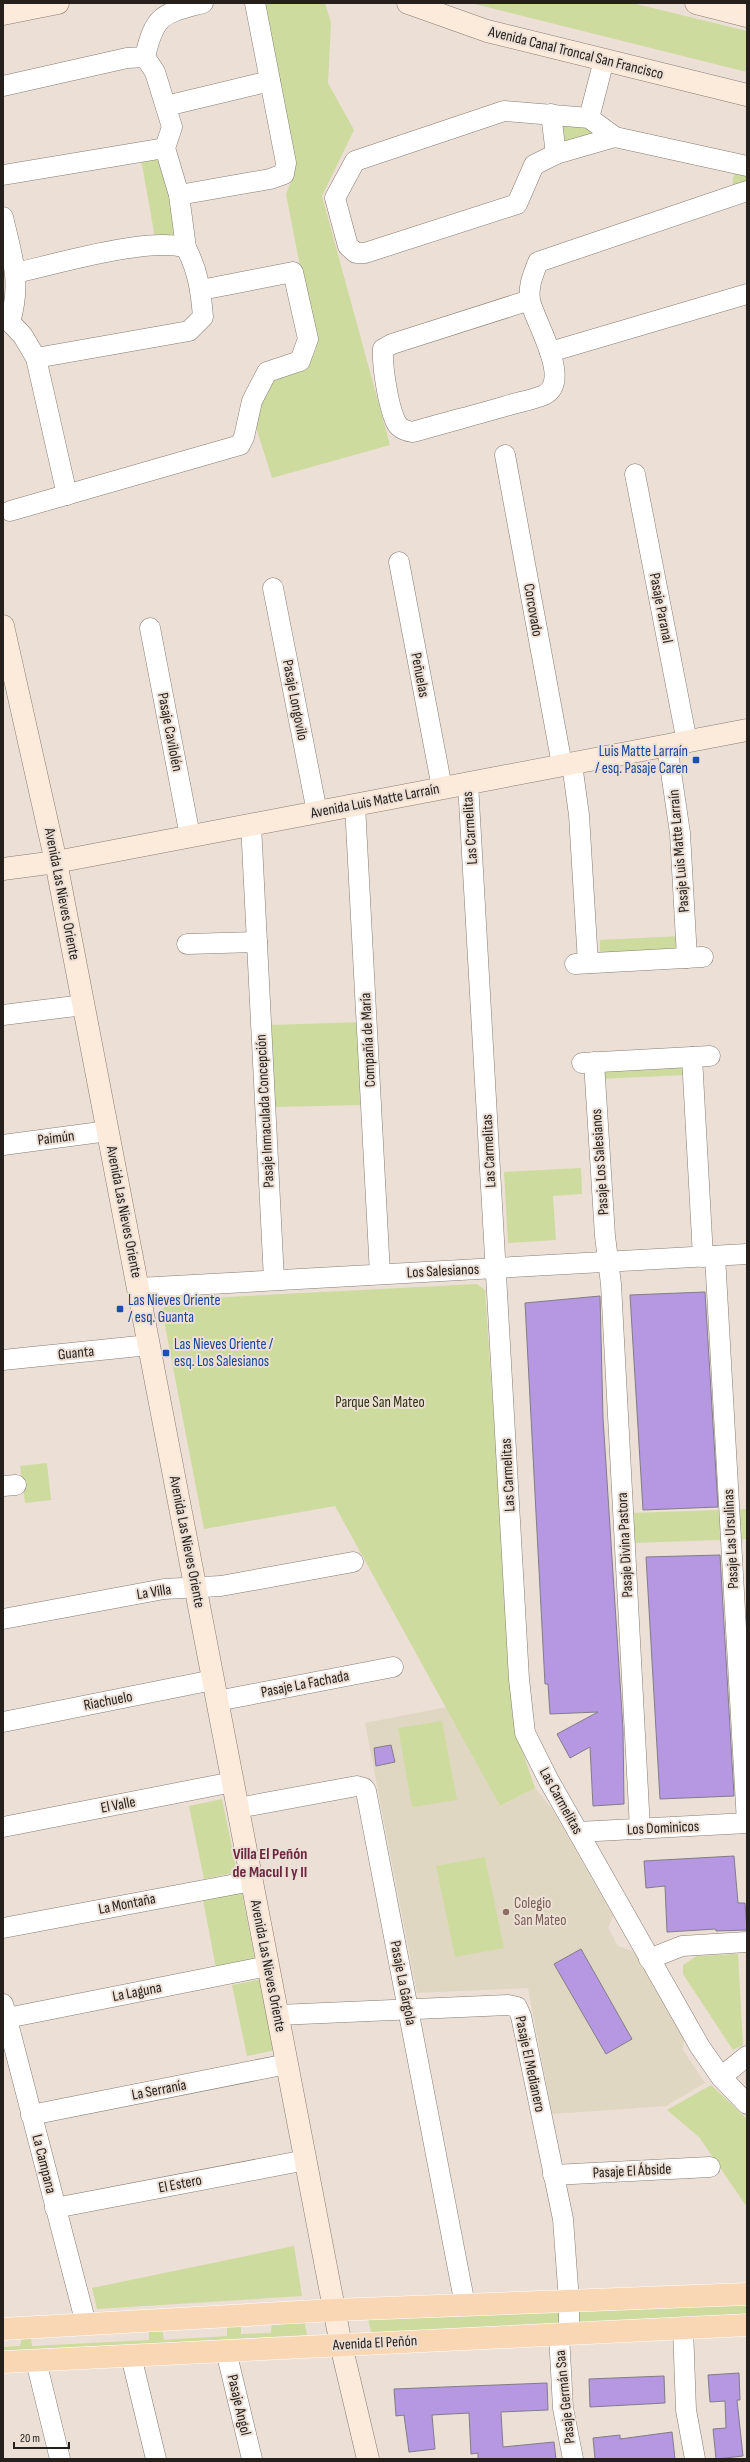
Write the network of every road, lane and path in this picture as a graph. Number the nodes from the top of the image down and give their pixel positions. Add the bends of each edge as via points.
1 (58, 3) edge
2 (203, 3) edge
3 (255, 3) edge
4 (408, 3) edge
5 (696, 3) edge
6 (3, 14) edge
7 (747, 16) edge
8 (145, 57) junction
9 (604, 60) junction
10 (270, 81) junction
11 (3, 86) edge
12 (747, 95) edge
13 (166, 106) junction
14 (551, 114) junction
15 (589, 118) junction
16 (614, 137) junction
17 (165, 148) junction
18 (556, 154) junction
19 (741, 165) edge
20 (3, 175) edge
21 (739, 194) edge
22 (179, 195) junction
23 (3, 217) edge
24 (186, 248) junction
25 (16, 273) junction
26 (201, 290) junction
27 (747, 294) edge
28 (530, 300) junction
29 (6, 323) edge
30 (550, 352) junction
31 (36, 358) junction
32 (505, 455) dead end
33 (635, 474) dead end
34 (67, 494) junction
35 (10, 511) dead end
36 (399, 562) dead end
37 (273, 588) dead end
38 (3, 626) edge
39 (150, 628) dead end
40 (747, 730) edge
41 (677, 743) junction
42 (567, 764) junction
43 (468, 783) junction
44 (442, 788) junction
45 (355, 805) junction
46 (316, 812) junction
47 (251, 824) junction
48 (190, 836) junction
49 (56, 862) junction
50 (3, 868) edge
51 (257, 942) junction
52 (187, 944) dead end
53 (84, 1004) junction
54 (3, 1016) edge
55 (108, 1131) junction
56 (3, 1145) edge
57 (747, 1254) edge
58 (709, 1256) junction
59 (608, 1262) junction
60 (496, 1268) junction
61 (380, 1274) junction
62 (274, 1280) junction
63 (138, 1288) junction
64 (149, 1345) junction
65 (3, 1360) edge
66 (353, 1562) dead end
67 (196, 1587) junction
68 (3, 1619) edge
69 (393, 1667) dead end
70 (213, 1680) junction
71 (218, 1701) junction
72 (3, 1722) edge
73 (233, 1782) junction
74 (238, 1808) junction
75 (747, 1823) edge
76 (3, 1828) edge
77 (640, 1829) junction
78 (578, 1832) junction
79 (252, 1881) junction
80 (3, 1928) edge
81 (747, 1942) edge
82 (649, 1959) junction
83 (268, 1966) junction
84 (408, 2009) junction
85 (5, 2011) edge
86 (278, 2015) junction
87 (747, 2056) edge
88 (287, 2064) junction
89 (721, 2077) junction
90 (747, 2104) edge
91 (31, 2115) junction
92 (306, 2160) junction
93 (710, 2167) dead end
94 (553, 2175) junction
95 (55, 2208) junction
96 (747, 2294) edge
97 (569, 2301) junction
98 (465, 2305) junction
99 (334, 2310) junction
100 (86, 2324) junction
101 (747, 2325) edge
102 (683, 2328) junction
103 (3, 2329) edge
104 (564, 2334) junction
105 (341, 2345) junction
106 (226, 2351) junction
107 (131, 2356) junction
108 (36, 2361) junction
109 (3, 2362) edge
110 (60, 2459) edge
111 (156, 2459) edge
112 (252, 2459) edge
113 (368, 2459) edge
114 (573, 2459) edge
115 (695, 2459) edge

1 - 6 street
2 - 8 street via 168,13 151,31
3 - 10 street
4 - 9 street, Avenida Canal Troncal San Francisco via 487,31
5 - 7 street
8 - 11 street via 127,58
8 - 13 street via 155,72
9 - 12 street, Avenida Canal Troncal San Francisco
9 - 15 street
10 - 13 street
10 - 22 street via 286,163 284,174 270,179
13 - 17 street via 172,127
14 - 15 street
14 - 18 street
14 - 18 street via 504,111 355,161 335,198 348,246 356,253 365,253 517,204 534,165
15 - 16 street
16 - 18 street
16 - 19 street
17 - 20 street
17 - 22 street
19 - 21 street
21 - 28 street via 538,262 530,283
22 - 24 street
23 - 25 street
24 - 25 street via 161,243
24 - 26 street via 195,265
25 - 29 street via 16,301
26 - 31 street via 203,317 189,331
26 - 34 street via 293,272 308,339 300,361 267,372 252,401 240,445
27 - 30 street
28 - 30 street
28 - 30 street via 383,349 382,362 396,422 404,431 413,432 544,395 552,388 555,377
29 - 31 street via 23,336
31 - 34 street
32 - 42 street, Corcovado
33 - 41 street, Pasaje Paranal
34 - 35 street
36 - 44 street, Peñuelas
37 - 46 street, Pasaje Longovilo
38 - 49 street, Avenida Las Nieves Oriente
39 - 48 street, Pasaje Cavilolén
40 - 41 street, Avenida Luis Matte Larraín
41 - 42 street, Avenida Luis Matte Larraín
41 - 42 street, Pasaje Luis Matte Larraín via 680,833 695,958 581,964 579,815
42 - 43 street, Avenida Luis Matte Larraín
43 - 44 street, Avenida Luis Matte Larraín
43 - 60 street, Las Carmelitas
44 - 45 street, Avenida Luis Matte Larraín
45 - 46 street, Avenida Luis Matte Larraín
45 - 61 street, Compañía de María
46 - 47 street, Avenida Luis Matte Larraín
47 - 48 street, Avenida Luis Matte Larraín
47 - 51 street, Pasaje Inmaculada Concepción
48 - 49 street, Avenida Luis Matte Larraín
49 - 50 street, Avenida Luis Matte Larraín
49 - 53 street, Avenida Las Nieves Oriente
51 - 52 street
51 - 62 street, Pasaje Inmaculada Concepción
53 - 54 street
53 - 55 street, Avenida Las Nieves Oriente
55 - 56 street, Paimún
55 - 63 street, Avenida Las Nieves Oriente
57 - 58 street, Los Salesianos
58 - 59 street, Los Salesianos
58 - 59 street, Pasaje Los Salesianos via 701,1057 588,1063
58 - 75 street, Pasaje Las Ursulinas
59 - 60 street, Los Salesianos
59 - 77 street, Pasaje Divina Pastora
60 - 61 street, Los Salesianos
60 - 78 street, Las Carmelitas via 523,1721 531,1747
61 - 62 street, Los Salesianos
62 - 63 street, Los Salesianos
63 - 64 street, Avenida Las Nieves Oriente
64 - 65 street, Guanta
64 - 67 street, Avenida Las Nieves Oriente
66 - 67 street, La Villa via 221,1586
67 - 68 street, La Villa via 164,1589
67 - 70 street, Avenida Las Nieves Oriente
69 - 71 street, Pasaje La Fachada
70 - 71 street, Avenida Las Nieves Oriente
70 - 72 street, Riachuelo
71 - 73 street, Avenida Las Nieves Oriente
73 - 74 street, Avenida Las Nieves Oriente
73 - 76 street, El Valle
74 - 79 street, Avenida Las Nieves Oriente
74 - 84 street, Pasaje La Gárgola via 357,1786 364,1788 368,1794
75 - 77 street, Los Dominicos
77 - 78 street, Los Dominicos
78 - 82 street, Las Carmelitas
79 - 80 street, La Montaña
79 - 83 street, Avenida Las Nieves Oriente
81 - 82 street via 682,1946
82 - 89 street, Las Carmelitas via 700,2047
83 - 85 street, La Laguna
83 - 86 street, Avenida Las Nieves Oriente
84 - 86 street, Pasaje El Medianero
84 - 94 street, Pasaje El Medianero via 508,2005 517,2007 521,2016
84 - 98 street, Pasaje La Gárgola
85 - 91 street, La Campana
86 - 88 street, Avenida Las Nieves Oriente
87 - 89 street
88 - 91 street, La Serranía
88 - 92 street, Avenida Las Nieves Oriente
89 - 90 street, Las Carmelitas
91 - 95 street, La Campana
92 - 95 street, El Estero
92 - 99 street, Avenida Las Nieves Oriente
93 - 94 street, Pasaje El Ábside
94 - 97 street, Pasaje El Medianero via 563,2219
95 - 100 street, La Campana
96 - 97 main road
97 - 98 main road
97 - 104 street, Pasaje El Medianero
98 - 99 main road
99 - 100 main road
99 - 105 street, Avenida Las Nieves Oriente
100 - 103 main road
101 - 102 main road, Avenida El Peñón
102 - 104 main road, Avenida El Peñón
102 - 115 street via 686,2410
104 - 105 main road, Avenida El Peñón
104 - 114 street, Pasaje Germán Saa via 563,2408
105 - 106 main road, Avenida El Peñón
105 - 113 street, Avenida Las Nieves Oriente
106 - 107 main road, Avenida El Peñón
106 - 112 street, Pasaje Angol
107 - 108 main road, Avenida El Peñón
107 - 111 street
108 - 109 main road, Avenida El Peñón
108 - 110 street

